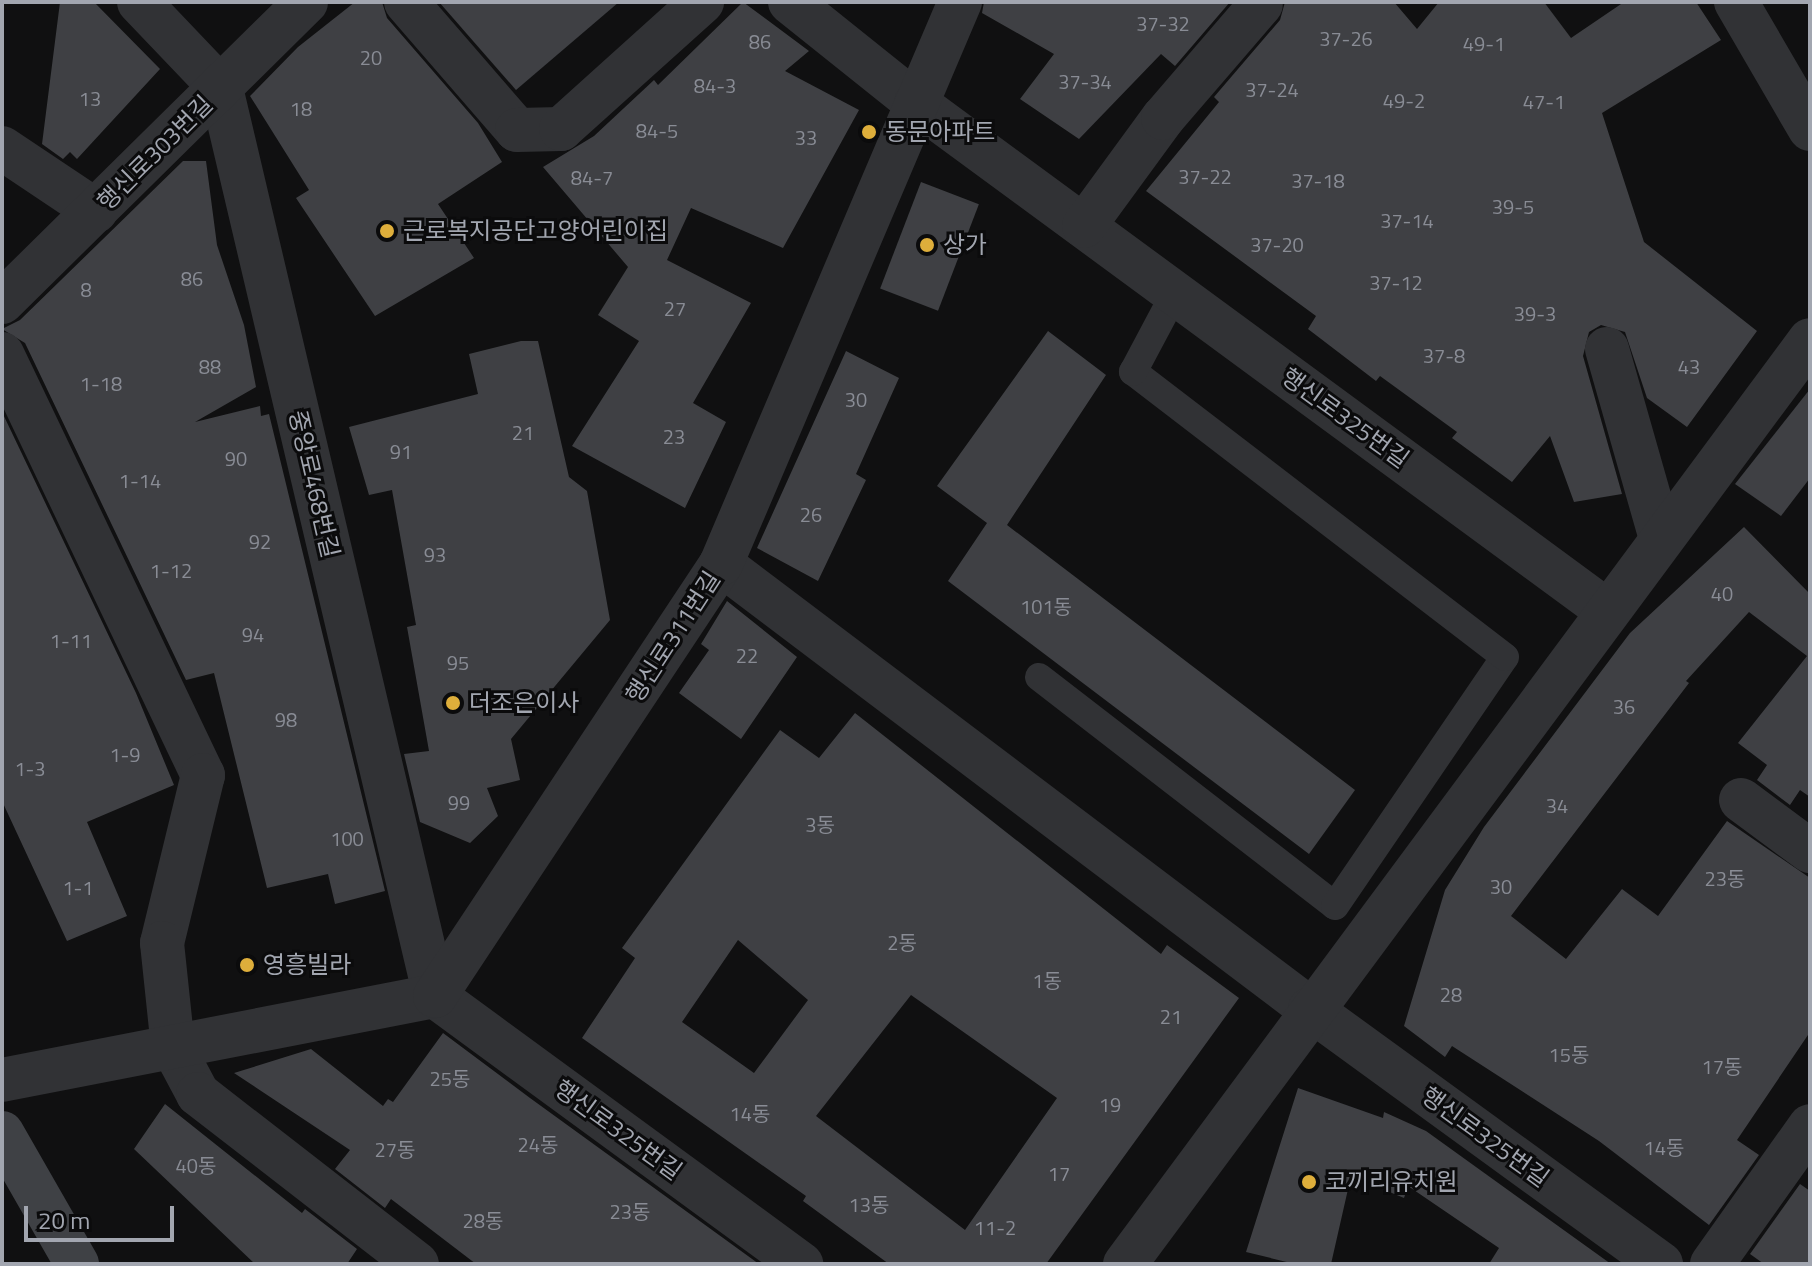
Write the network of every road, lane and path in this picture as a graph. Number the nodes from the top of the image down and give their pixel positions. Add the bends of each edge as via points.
1 (139, 2) edge
2 (306, 2) edge
3 (406, 2) edge
4 (702, 2) edge
5 (790, 2) edge
6 (960, 2) edge
7 (1736, 2) edge
8 (1261, 4) dead end
9 (221, 88) junction
10 (916, 103) junction
11 (1810, 129) edge
12 (2, 148) edge
13 (96, 211) junction
14 (1084, 226) junction
15 (1175, 293) junction
16 (2, 302) edge
17 (1810, 340) edge
18 (1607, 349) dead end
19 (2, 354) edge
20 (1661, 538) junction
21 (721, 564) junction
22 (1606, 610) junction
23 (1039, 677) dead end
24 (1741, 800) dead end
25 (1810, 851) edge
26 (435, 996) junction
27 (1310, 1009) junction
28 (173, 1047) junction
29 (2, 1080) edge
30 (1810, 1126) edge
31 (2, 1133) edge
32 (77, 1264) edge
33 (417, 1264) edge
34 (801, 1264) edge
35 (1125, 1264) edge
36 (1661, 1264) edge
37 (1712, 1264) edge

1 - 9 street
2 - 9 street, 행신로303번길
3 - 4 street via 517,130 561,129
5 - 10 street, 행신로325번길
6 - 10 street, 행신로311번길
7 - 11 street
8 - 14 street via 1163,118
9 - 13 street, 행신로303번길
9 - 26 street, 중앙로468번길
10 - 14 street, 행신로325번길
10 - 21 street, 행신로311번길
12 - 13 street
13 - 16 street, 행신로303번길
14 - 15 street, 행신로325번길
15 - 22 street, 행신로325번길
15 - 23 lane via 1133,372 1505,657 1335,906
17 - 20 street
18 - 20 street
19 - 28 street via 203,775 162,943
20 - 22 street
21 - 26 street, 행신로311번길
21 - 27 street, 행신로325번길
22 - 27 street
24 - 25 street
26 - 28 street
26 - 34 street, 행신로325번길
27 - 35 street
27 - 36 street, 행신로325번길
28 - 29 street
28 - 33 street via 198,1094
30 - 37 street
31 - 32 main road

